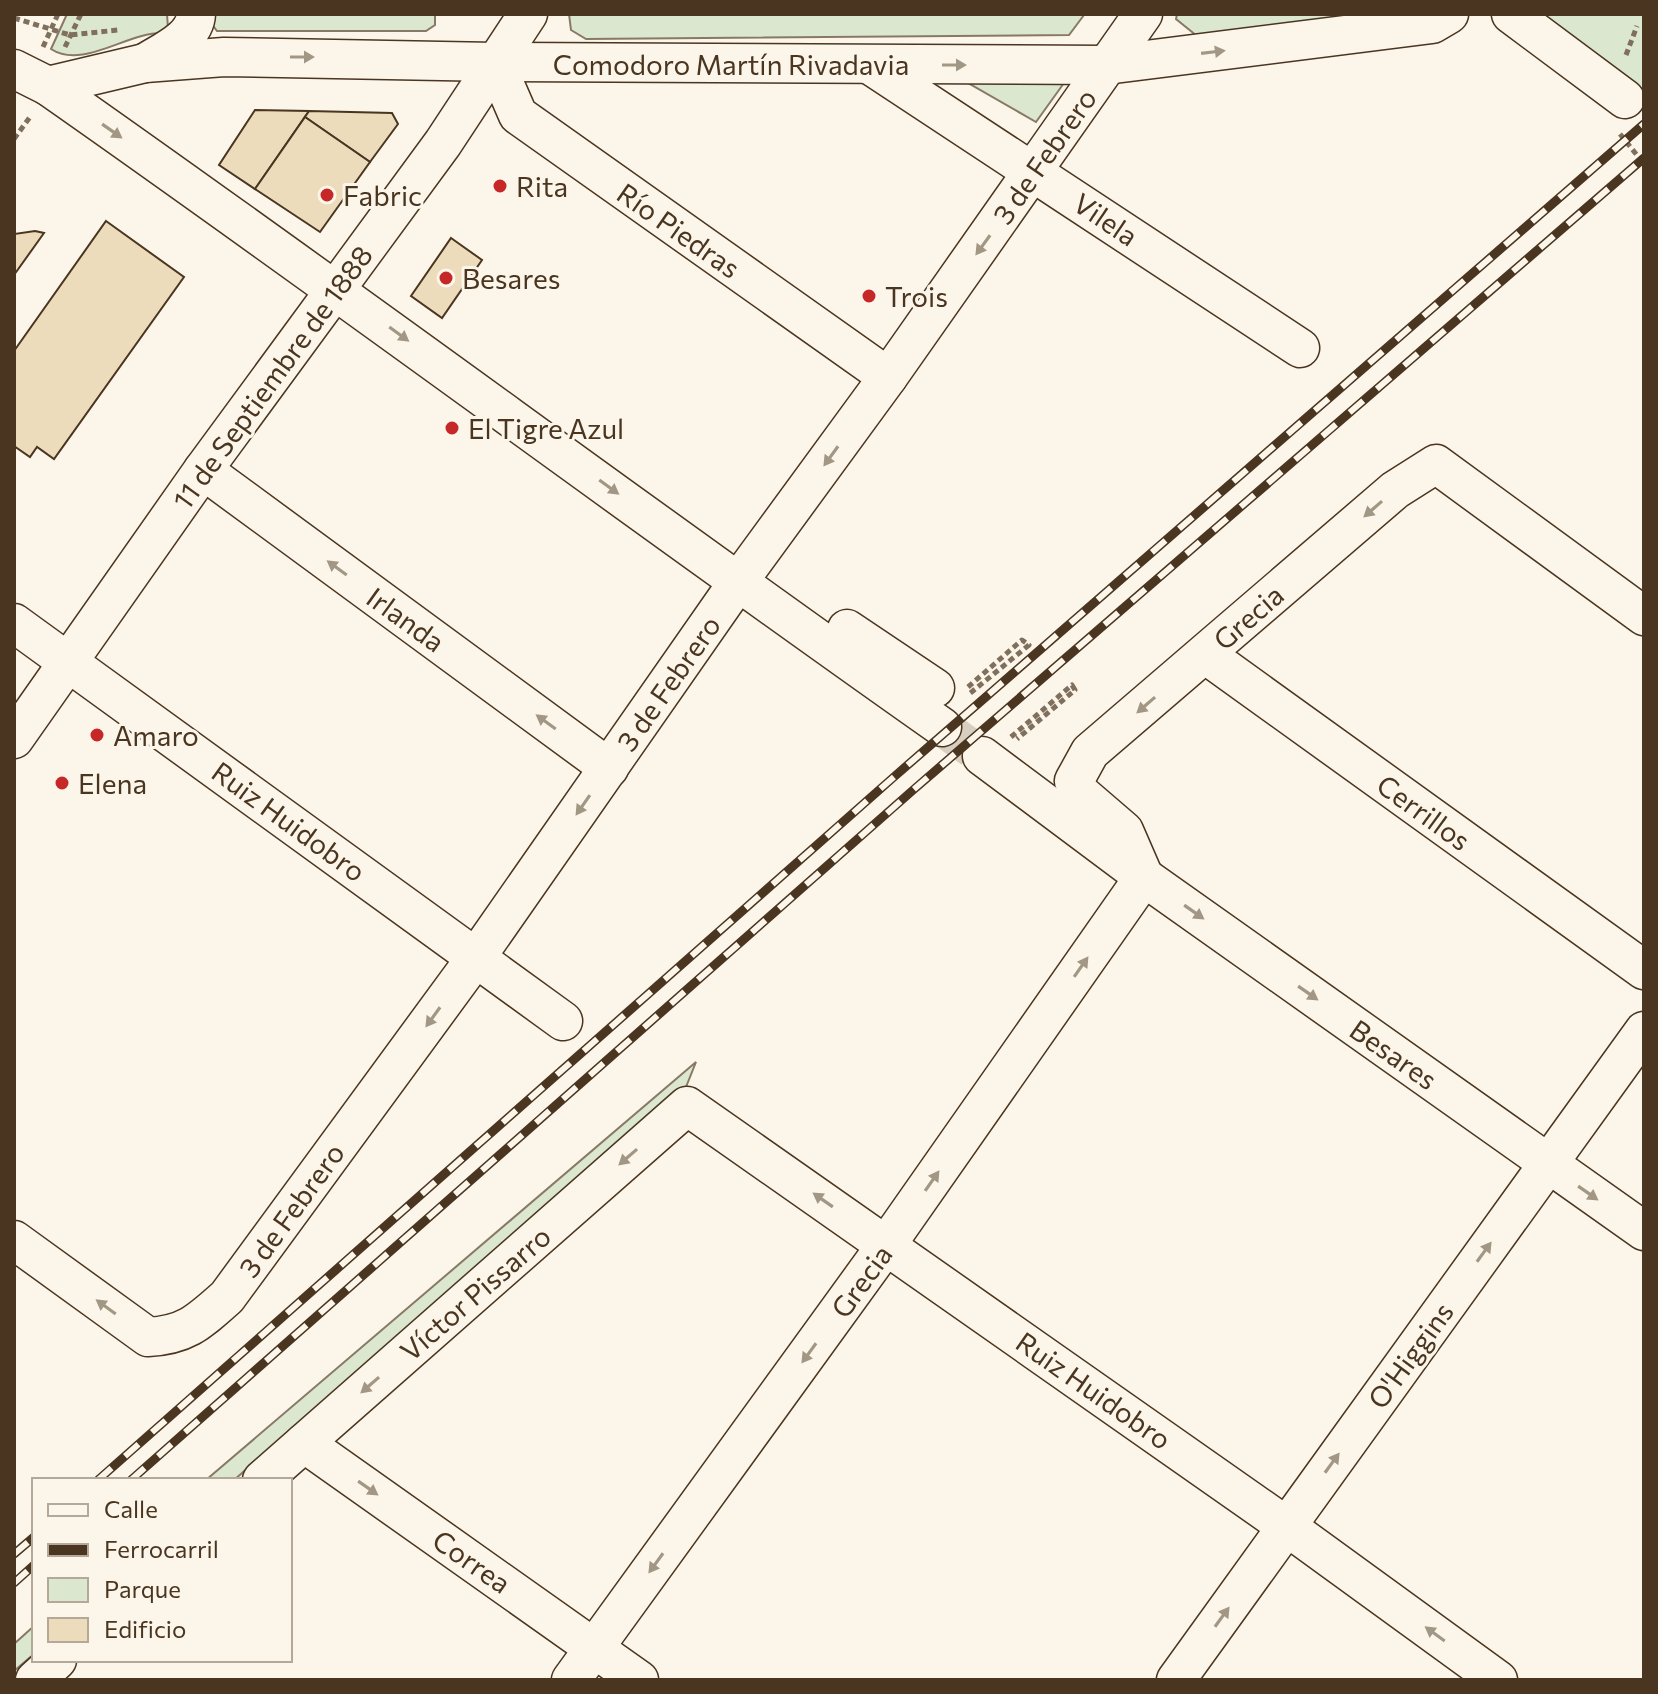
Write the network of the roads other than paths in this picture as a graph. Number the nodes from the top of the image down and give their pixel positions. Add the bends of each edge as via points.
1 (196, 14) edge
2 (528, 14) edge
3 (1143, 14) edge
4 (1449, 14) edge
5 (1511, 14) edge
6 (495, 62) junction
7 (145, 63) junction
8 (870, 65) junction
9 (1106, 65) junction
10 (14, 69) edge
11 (48, 86) junction
12 (1622, 115) road end
13 (1035, 172) junction
14 (336, 288) junction
15 (1300, 348) dead end
16 (888, 377) junction
17 (203, 470) junction
18 (738, 582) junction
19 (774, 609) junction
20 (1644, 616) edge
21 (14, 623) edge
22 (1205, 654) junction
23 (69, 663) junction
24 (949, 702) tunnel mouth
25 (897, 726) dead end
26 (14, 739) edge
27 (998, 749) tunnel mouth
28 (609, 768) junction
29 (996, 796) tunnel mouth
30 (1144, 877) junction
31 (477, 956) junction
32 (1644, 970) edge
33 (563, 1021) dead end
34 (1644, 1031) edge
35 (687, 1106) joint
36 (1548, 1164) junction
37 (1644, 1231) edge
38 (14, 1240) edge
39 (887, 1244) junction
40 (304, 1443) junction
41 (264, 1478) edge
42 (1286, 1526) junction
43 (595, 1648) junction
44 (55, 1662) edge
45 (35, 1680) edge
46 (571, 1680) edge
47 (639, 1680) edge
48 (1176, 1680) edge
49 (1498, 1680) edge

1 - 7 street via 195,24 179,42
2 - 6 street, 11 de Septiembre de 1888
3 - 9 street, 3 de Febrero
9 -> 4 street, Comodoro Martín Rivadavia via 1432,24
5 - 12 street
7 -> 6 street, Comodoro Martín Rivadavia via 224,57
6 - 8 street, Comodoro Martín Rivadavia
6 - 14 street, 11 de Septiembre de 1888 via 443,143
6 - 16 street, Río Piedras via 518,115
7 - 11 street, Comodoro Martín Rivadavia
8 -> 9 street, Comodoro Martín Rivadavia
8 - 13 street, Vilela
9 - 13 street, 3 de Febrero
10 - 11 street
11 -> 14 street
13 - 15 street, Vilela
13 -> 16 street, 3 de Febrero
14 - 17 street, 11 de Septiembre de 1888
14 -> 18 street
16 -> 18 street, 3 de Febrero
17 - 23 street, 11 de Septiembre de 1888
28 -> 17 street, Irlanda
18 - 19 street
18 - 28 street, 3 de Febrero
19 - 24 street
19 - 25 street via 792,647
20 -> 22 street, Grecia via 1436,464 1395,490
21 - 23 street, Ruiz Huidobro
22 -> 30 street, Grecia via 1090,752 1074,781 1081,794 1124,831
22 - 32 street, Cerrillos
23 - 26 street, 11 de Septiembre de 1888
23 - 31 street, Ruiz Huidobro
27 - 30 street, Besares
28 -> 31 street, 3 de Febrero
29 - 30 street, Besares via 1095,870
30 -> 36 street, Besares
39 -> 30 street, Grecia
31 - 33 street, Ruiz Huidobro
31 -> 38 street, 3 de Febrero via 227,1297 197,1324 174,1335 148,1337
34 - 36 street, O'Higgins
39 -> 35 street, Ruiz Huidobro
35 -> 40 street, Víctor Pissarro
36 -> 37 street, Besares
42 -> 36 street, O'Higgins
39 - 42 street, Ruiz Huidobro
39 -> 43 street, Grecia
40 - 41 street, Víctor Pissarro
40 -> 43 street, Correa
48 -> 42 street, O'Higgins
49 -> 42 street, Ruiz Huidobro
43 - 46 street, Grecia
43 - 47 street, Correa
44 - 45 street

